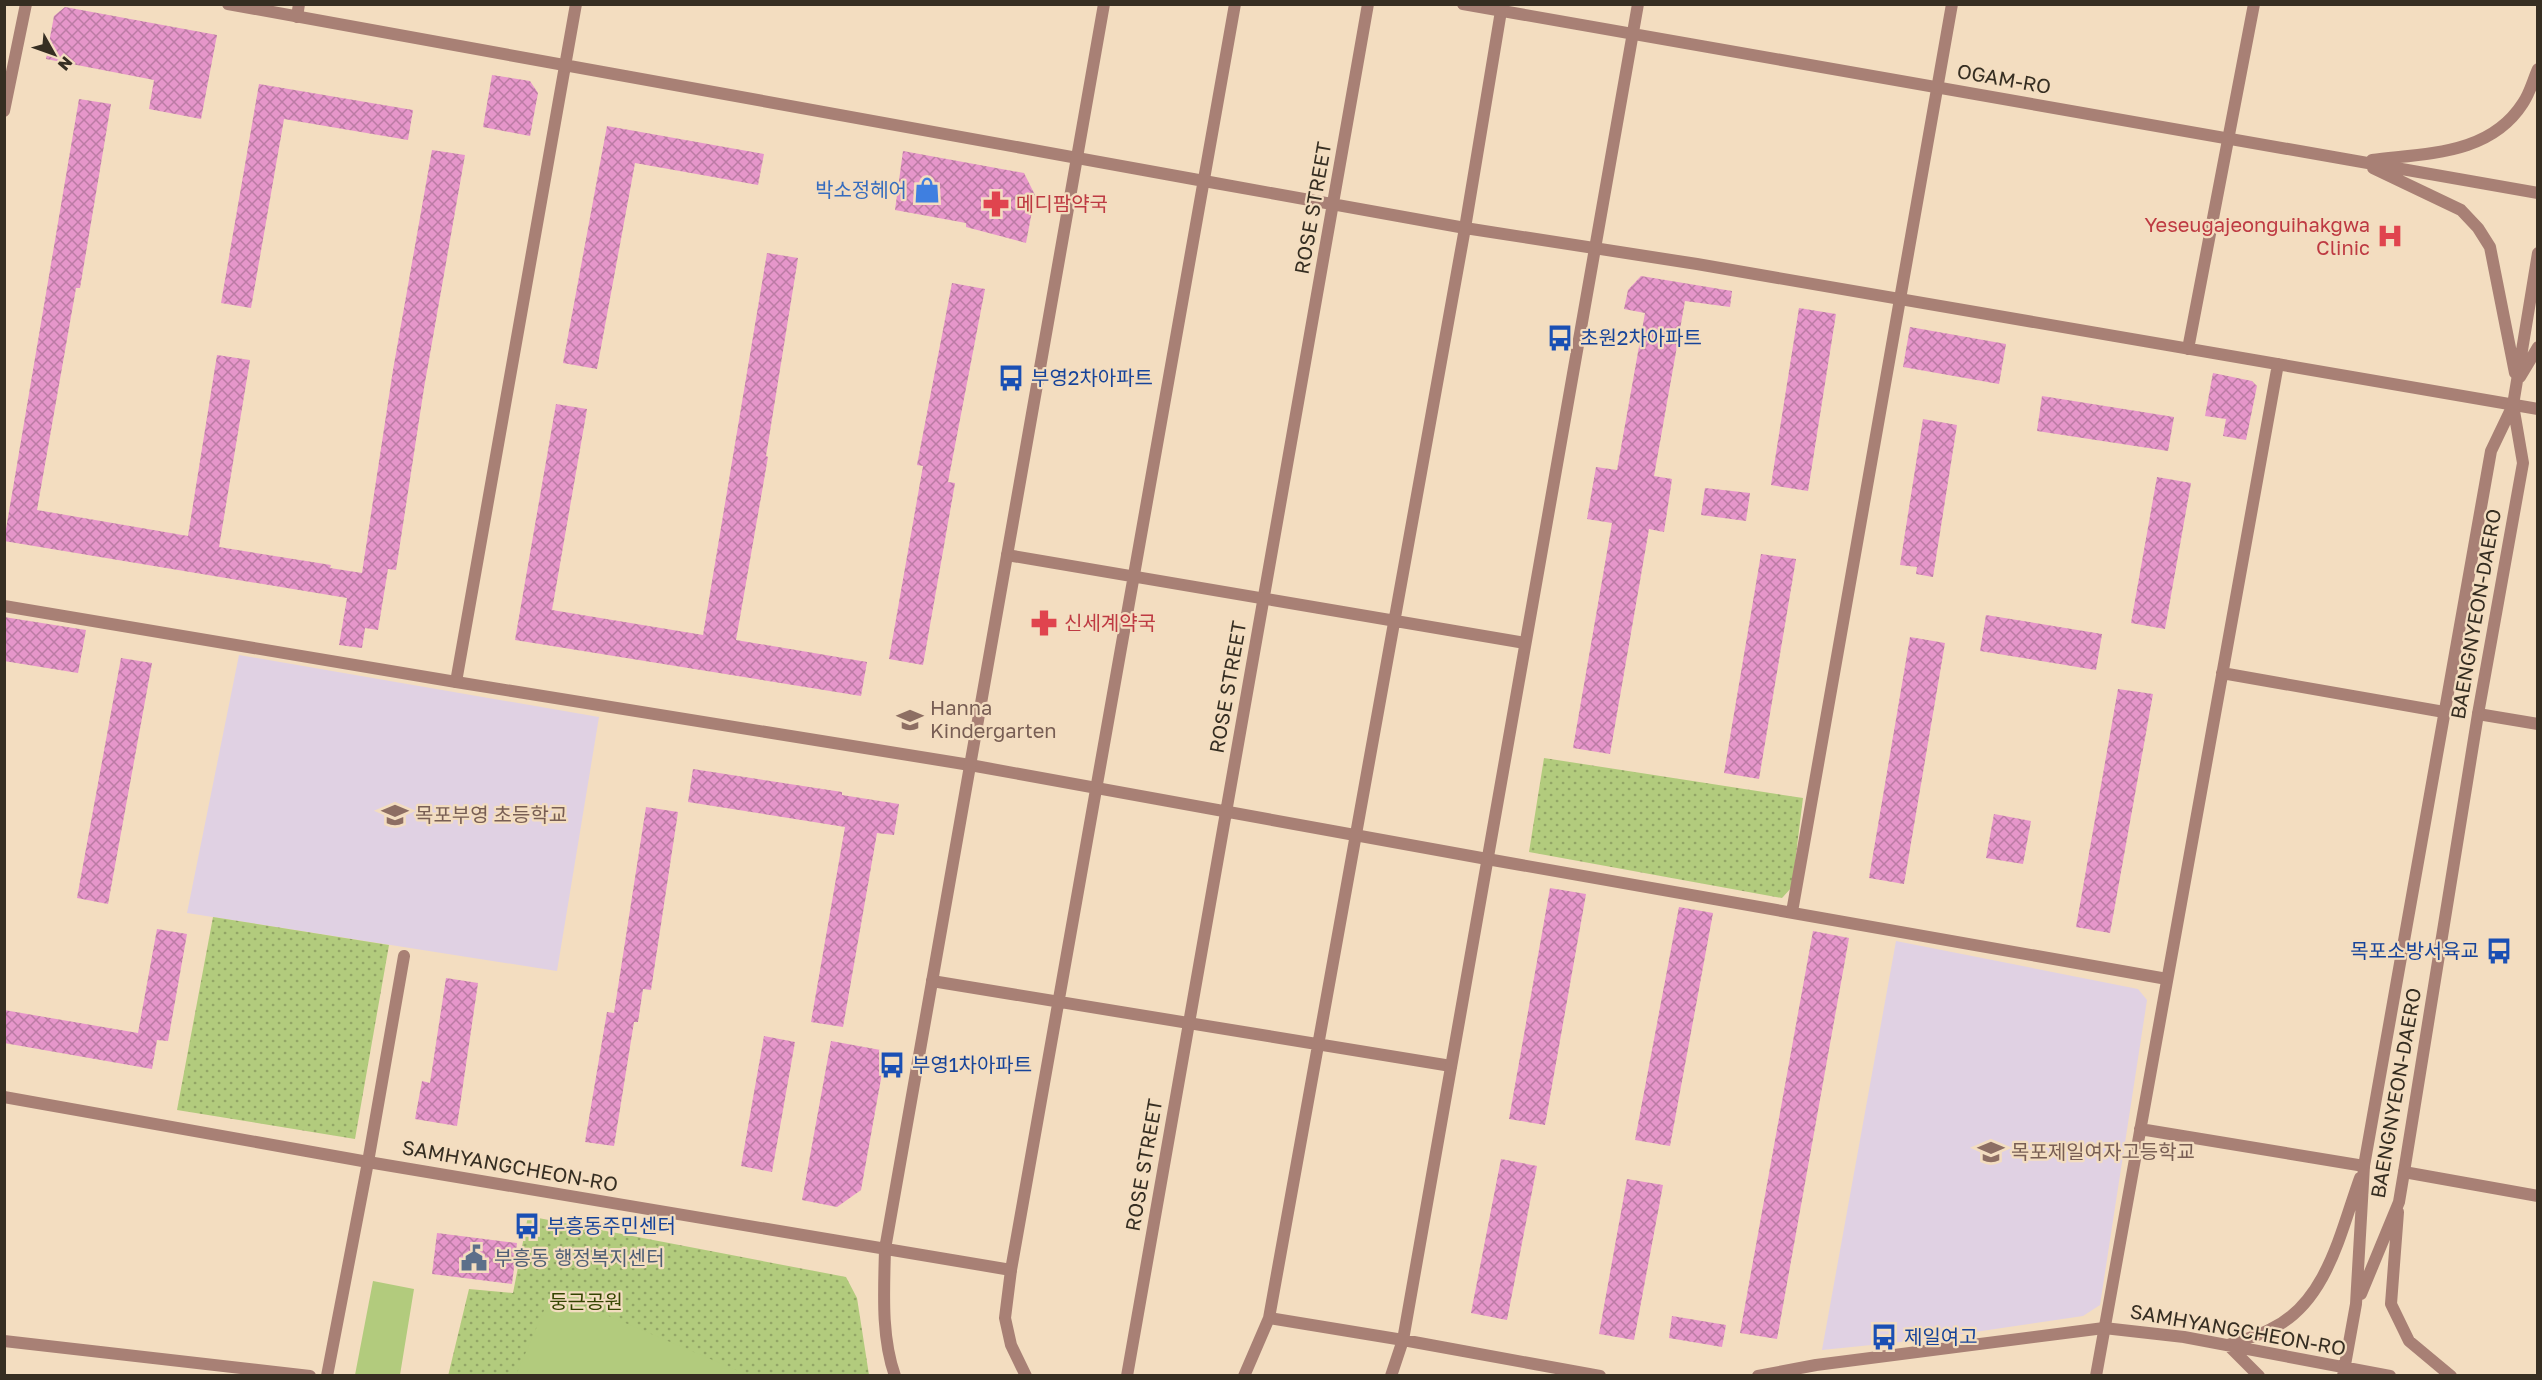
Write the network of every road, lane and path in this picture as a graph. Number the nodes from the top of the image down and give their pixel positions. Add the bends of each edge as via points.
1 (26, 4) edge
2 (228, 4) edge
3 (576, 4) edge
4 (1104, 4) edge
5 (1235, 4) edge
6 (1368, 4) edge
7 (1463, 4) edge
8 (1638, 4) edge
9 (1952, 4) edge
10 (2254, 4) edge
11 (298, 11) edge
12 (1501, 11) junction
13 (1632, 34) junction
14 (565, 66) junction
15 (2538, 69) edge
16 (1938, 88) junction
17 (4, 111) edge
18 (2229, 139) junction
19 (1077, 158) junction
20 (2358, 161) junction
21 (1204, 181) junction
22 (2538, 193) edge
23 (1334, 205) junction
24 (1465, 228) junction
25 (1595, 248) junction
26 (2538, 253) edge
27 (1900, 299) junction
28 (2538, 347) edge
29 (2188, 349) junction
30 (2278, 364) junction
31 (2517, 384) junction
32 (2513, 405) junction
33 (2538, 410) edge
34 (1007, 555) junction
35 (1133, 576) junction
36 (1264, 598) junction
37 (4, 606) edge
38 (1393, 621) junction
39 (1525, 643) junction
40 (2222, 673) junction
41 (456, 682) junction
42 (2444, 712) junction
43 (2478, 714) junction
44 (2538, 724) edge
45 (970, 765) junction
46 (1095, 787) junction
47 (1226, 812) junction
48 (1355, 835) junction
49 (1487, 859) junction
50 (1792, 912) junction
51 (404, 956) dead end
52 (2167, 979) junction
53 (932, 981) junction
54 (1057, 999) junction
55 (1189, 1022) junction
56 (1318, 1044) junction
57 (1451, 1066) junction
58 (4, 1096) edge
59 (2140, 1129) junction
60 (368, 1162) junction
61 (2364, 1166) junction
62 (2404, 1172) junction
63 (2538, 1196) edge
64 (2399, 1202) junction
65 (885, 1249) junction
66 (1011, 1270) junction
67 (2356, 1304) junction
68 (1269, 1318) junction
69 (2104, 1328) junction
70 (1403, 1340) junction
71 (4, 1341) edge
72 (2228, 1345) junction
73 (2343, 1372) edge
74 (1572, 1374) edge
75 (310, 1376) edge
76 (327, 1376) edge
77 (895, 1376) edge
78 (1026, 1376) edge
79 (1127, 1376) edge
80 (1244, 1376) edge
81 (1391, 1376) edge
82 (1600, 1376) edge
83 (1758, 1376) edge
84 (2096, 1376) edge
85 (2259, 1376) edge
86 (2390, 1376) edge
87 (2451, 1376) edge

1 - 17 street
2 - 11 street
3 - 14 street
4 - 19 street
5 - 21 street
6 - 23 street, ROSE STREET
7 - 12 street, OGAM-RO
8 - 13 street
9 - 16 street
10 - 18 street
11 - 14 street
12 - 13 street, OGAM-RO
12 - 24 street
13 - 16 street, OGAM-RO
13 - 25 street
14 - 19 street
14 - 41 street
15 - 20 street via 2517,113 2499,131 2479,142 2456,150
16 - 18 street, OGAM-RO
16 - 27 street
18 - 20 street, OGAM-RO
18 - 29 street
19 - 21 street
19 - 34 street
20 - 22 street, OGAM-RO
20 - 31 street via 2461,210 2478,228 2490,248
21 - 23 street
21 - 35 street
23 - 24 street
23 - 36 street, ROSE STREET
24 - 25 street
24 - 38 street
25 - 27 street
25 - 39 street
26 - 31 street, BAENGNYEON-DAERO
27 - 29 street
27 - 50 street
28 - 31 street
29 - 30 street
30 - 32 street
30 - 40 street
31 - 32 street, BAENGNYEON-DAERO
32 - 33 street
32 - 42 street, BAENGNYEON-DAERO via 2491,451
32 - 43 street, BAENGNYEON-DAERO via 2523,463
34 - 35 street
34 - 45 street
35 - 36 street
35 - 46 street
36 - 38 street
36 - 47 street, ROSE STREET
37 - 41 street
38 - 39 street
38 - 48 street
39 - 49 street
40 - 42 street
40 - 52 street
41 - 45 street
42 - 61 street, BAENGNYEON-DAERO
43 - 44 street
43 - 62 street, BAENGNYEON-DAERO
45 - 46 street
45 - 53 street
46 - 47 street
46 - 54 street
47 - 48 street
47 - 55 street, ROSE STREET
48 - 49 street
48 - 56 street
49 - 50 street
49 - 57 street
50 - 52 street
51 - 60 street
52 - 59 street
53 - 54 street
53 - 65 street
54 - 55 street
54 - 66 street
55 - 56 street
55 - 79 street, ROSE STREET
56 - 57 street
56 - 68 street
57 - 70 street
58 - 60 street, SAMHYANGCHEON-RO
59 - 61 street
59 - 69 street
60 - 65 street, SAMHYANGCHEON-RO
60 - 76 street
61 - 67 street, BAENGNYEON-DAERO
61 - 72 street via 2317,1287 2289,1318 2272,1329
62 - 63 street
62 - 64 street, BAENGNYEON-DAERO
64 - 67 street, BAENGNYEON-DAERO
64 - 87 street via 2391,1304 2409,1341
65 - 66 street, SAMHYANGCHEON-RO
65 - 77 street via 887,1336
66 - 78 street via 1005,1318 1011,1345
67 - 73 street
68 - 70 street
68 - 80 street
69 - 72 street, SAMHYANGCHEON-RO
69 - 83 street, SAMHYANGCHEON-RO via 1815,1365
69 - 84 street
70 - 74 street
70 - 81 street
71 - 75 street
72 - 73 street, SAMHYANGCHEON-RO
72 - 85 street
73 - 86 street, SAMHYANGCHEON-RO
74 - 82 street

